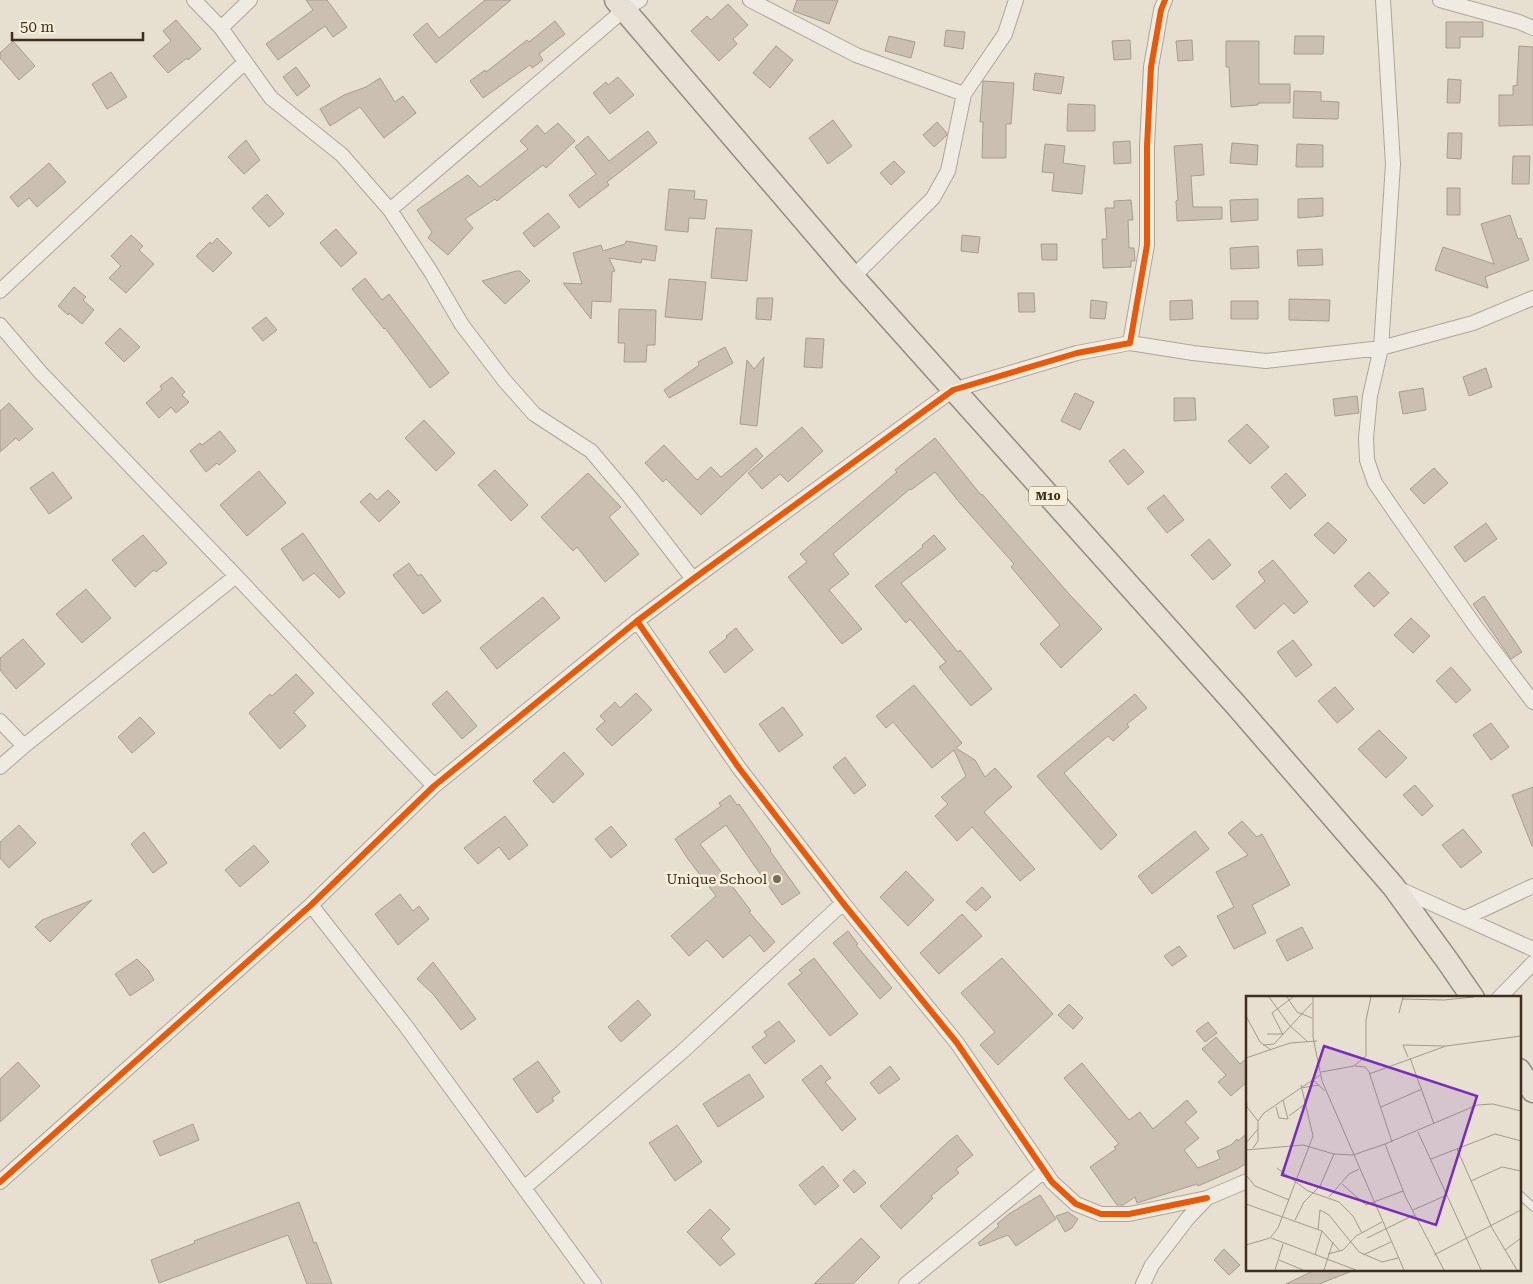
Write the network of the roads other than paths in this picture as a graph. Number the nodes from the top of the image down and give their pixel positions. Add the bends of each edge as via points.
1 (194, 0) edge
2 (250, 0) edge
3 (750, 0) edge
4 (1016, 0) edge
5 (1165, 0) edge
6 (1383, 0) edge
7 (1440, 0) edge
8 (627, 3) edge
9 (221, 28) junction
10 (1533, 28) edge
11 (244, 63) junction
12 (964, 94) junction
13 (390, 210) junction
14 (854, 277) junction
15 (0, 291) edge
16 (1533, 298) edge
17 (0, 325) edge
18 (1130, 343) junction
19 (1381, 348) junction
20 (954, 390) junction
21 (236, 576) junction
22 (693, 579) junction
23 (637, 621) junction
24 (1533, 702) edge
25 (0, 722) edge
26 (24, 746) junction
27 (0, 767) edge
28 (434, 786) junction
29 (1392, 886) junction
30 (1533, 886) edge
31 (843, 903) junction
32 (311, 905) junction
33 (1465, 918) junction
34 (1533, 949) edge
35 (1533, 963) edge
36 (1471, 996) edge
37 (1501, 996) edge
38 (1520, 1072) edge
39 (1533, 1091) edge
40 (1044, 1171) junction
41 (1246, 1181) edge
42 (0, 1182) edge
43 (524, 1188) junction
44 (1520, 1195) edge
45 (1207, 1198) junction
46 (1533, 1207) edge
47 (594, 1284) edge
48 (906, 1284) edge
49 (1143, 1284) edge

1 - 9 street
2 - 9 street
3 - 12 street via 856,55
4 - 12 street via 1005,34
5 - 18 street via 1151,67 1147,245
6 - 19 street via 1393,164
7 - 10 street
8 - 13 street
8 - 14 main road, M10
9 - 11 street
11 - 13 street via 271,98 342,155
11 - 15 street
12 - 14 street via 948,171 933,198
13 - 22 street via 462,325 504,380 534,414 591,451
14 - 20 main road, M10
16 - 19 street via 1473,323
17 - 21 street via 41,373
18 - 19 street via 1266,361
18 - 20 street via 1077,353
19 - 24 street via 1370,396 1366,438 1367,460 1376,483 1476,627
20 - 22 street
20 - 29 main road, M10
21 - 26 street
21 - 28 street
22 - 23 street
23 - 28 street
23 - 31 street via 740,768
25 - 26 street
26 - 27 street
28 - 32 street
29 - 33 street
29 - 36 main road, M10
30 - 33 street
31 - 40 street via 957,1043
31 - 43 street via 682,1051
32 - 42 street
32 - 43 street via 406,1025
33 - 34 street
35 - 37 street
38 - 39 main road
40 - 45 street via 1076,1204 1101,1214 1129,1214
40 - 48 street
41 - 45 street
43 - 47 street
44 - 46 lane
45 - 49 street via 1152,1265

